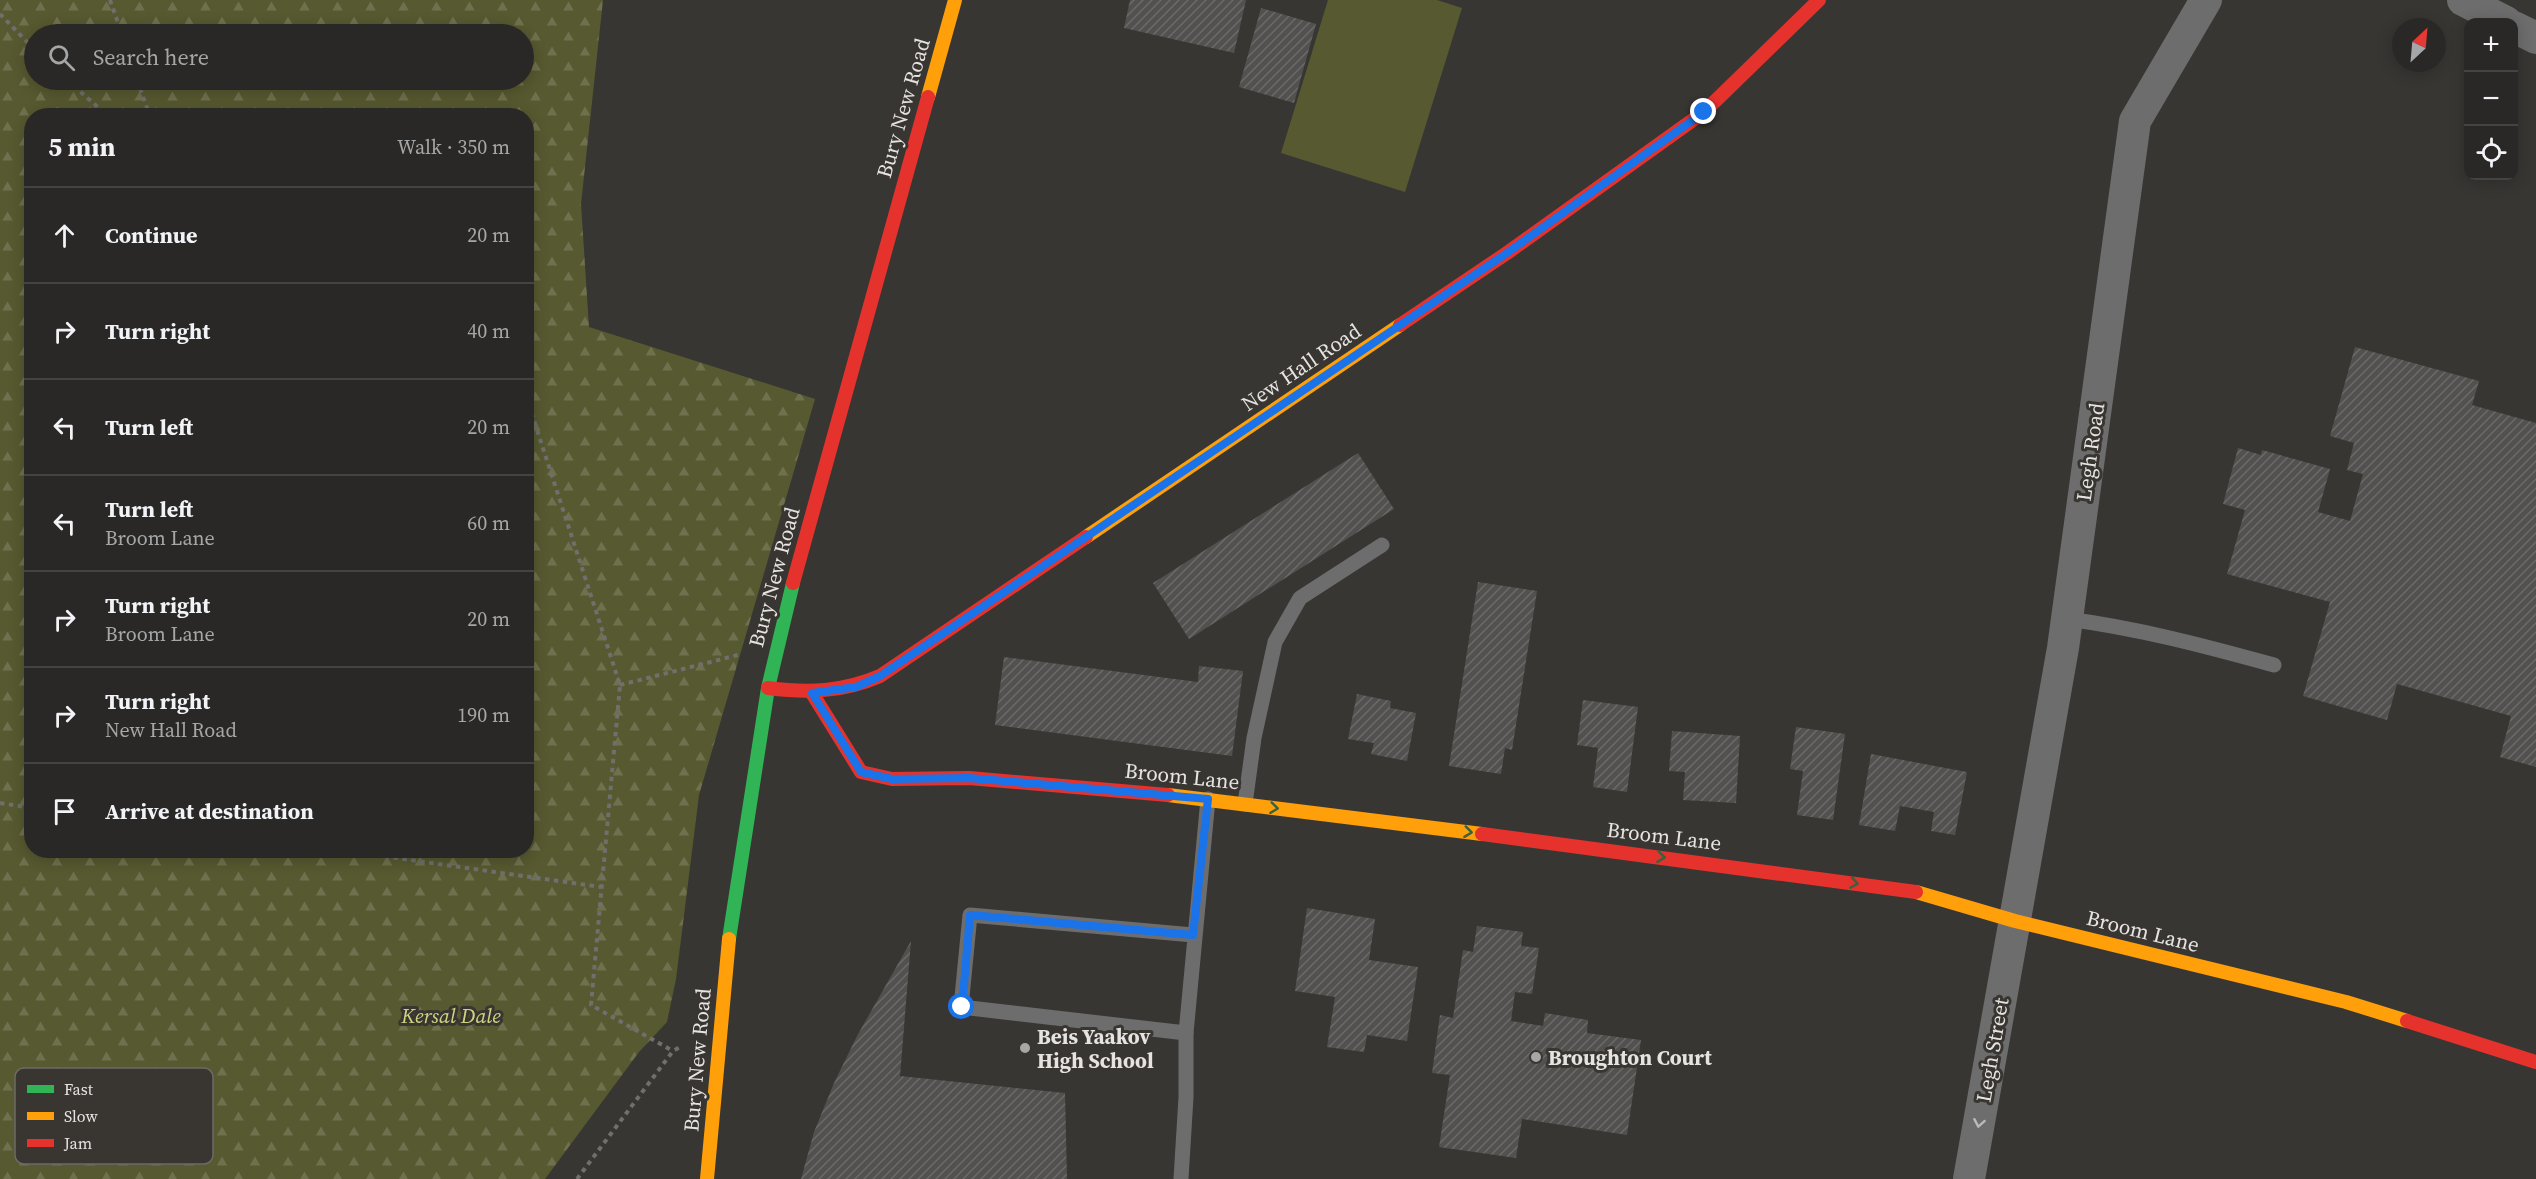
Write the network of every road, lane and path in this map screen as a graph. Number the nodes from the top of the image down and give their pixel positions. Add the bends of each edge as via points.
1 (110, 0) edge
2 (955, 0) edge
3 (1819, 0) edge
4 (2206, 0) edge
5 (2463, 0) edge
6 (0, 14) edge
7 (2498, 18) edge
8 (118, 24) edge
9 (2518, 29) edge
10 (2536, 38) edge
11 (24, 39) edge
12 (78, 90) edge
13 (141, 90) edge
14 (99, 108) edge
15 (147, 108) edge
16 (534, 421) edge
17 (1382, 545) dead end
18 (2067, 618) junction
19 (776, 651) junction
20 (2274, 665) dead end
21 (620, 685) junction
22 (768, 688) junction
23 (812, 693) junction
24 (1208, 799) junction
25 (0, 803) edge
26 (1245, 804) junction
27 (24, 806) edge
28 (397, 858) edge
29 (602, 887) junction
30 (2015, 921) junction
31 (1193, 935) junction
32 (1186, 1033) junction
33 (721, 1042) junction
34 (673, 1051) junction
35 (2536, 1062) edge
36 (577, 1179) edge
37 (707, 1179) edge
38 (1182, 1179) edge
39 (1969, 1179) edge

1 - 8 path
2 - 19 main road, Bury New Road
3 - 23 main road, New Hall Road via 1704,112 1507,253 880,676 856,687
4 - 18 street, Legh Road via 2136,121
5 - 7 street
6 - 11 path
9 - 10 street
12 - 14 path
13 - 15 path
16 - 21 path
17 - 26 lane via 1300,598 1275,642 1254,738
18 - 20 lane via 2185,640
18 - 30 street, Legh Road
19 - 21 path via 753,652
19 - 22 main road, Bury New Road
21 - 29 path
22 - 23 main road, New Hall Road
22 - 33 main road, Bury New Road via 728,947
23 - 24 main road, Broom Lane via 861,772 892,779 969,778
24 - 26 main road, Broom Lane
24 - 31 lane
25 - 27 path
26 -> 30 main road, Broom Lane via 1796,874 1926,894
28 - 29 path
29 - 34 path via 591,1005
30 - 35 main road, Broom Lane via 2346,1002
30 -> 39 street, Legh Street
31 - 32 lane
31 - 32 lane via 970,915 962,1007
32 - 38 lane
33 - 34 path via 695,1040
33 - 37 main road, Bury New Road
34 - 36 path

